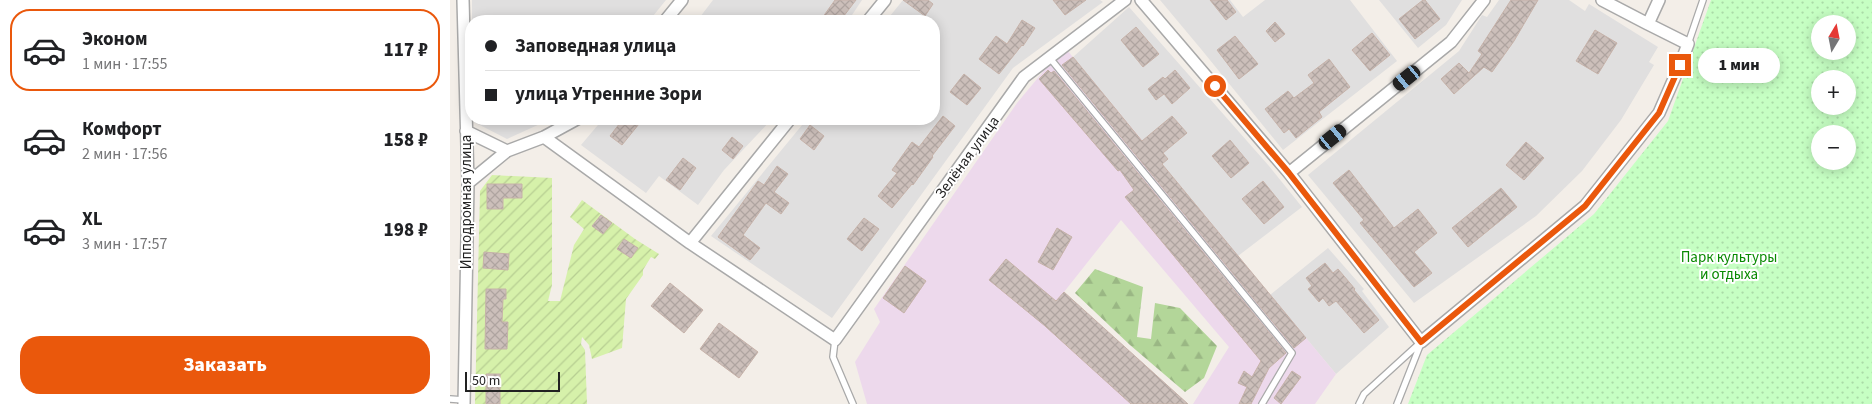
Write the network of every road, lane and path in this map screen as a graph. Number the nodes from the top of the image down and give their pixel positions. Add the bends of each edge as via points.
1 (463, 0) edge
2 (682, 0) edge
3 (885, 0) edge
4 (1125, 0) edge
5 (1141, 0) edge
6 (1484, 0) edge
7 (1602, 0) edge
8 (1659, 0) edge
9 (1703, 0) edge
10 (670, 15) edge
11 (873, 15) edge
12 (1648, 24) junction
13 (1688, 44) junction
14 (1048, 57) junction
15 (465, 87) edge
16 (466, 125) edge
17 (566, 125) edge
18 (785, 125) edge
19 (466, 131) junction
20 (544, 137) junction
21 (507, 151) junction
22 (1289, 173) junction
23 (468, 183) junction
24 (690, 243) junction
25 (835, 340) junction
26 (1421, 342) junction
27 (450, 399) edge
28 (464, 402) edge
29 (853, 404) edge
30 (1262, 404) edge
31 (1359, 404) edge
32 (1397, 404) edge

1 - 15 street, Ипподромная улица
2 - 10 street
3 - 11 street
4 - 14 street, Зелёная улица
5 - 22 street
6 - 22 street via 1451,42
7 - 12 street
8 - 12 street
9 - 13 lane
12 - 13 street
13 - 26 street via 1659,113 1585,206
14 - 25 street, Зелёная улица via 1024,77
14 - 30 lane via 1292,354
16 - 19 street, Ипподромная улица
17 - 20 street
18 - 24 street
19 - 21 street
19 - 23 street, Ипподромная улица
20 - 21 street
20 - 24 street
21 - 23 street
22 - 26 street
23 - 28 street, Ипподромная улица
24 - 25 street
25 - 29 lane via 833,357
26 - 31 lane via 1364,394
26 - 32 lane
27 - 28 lane

